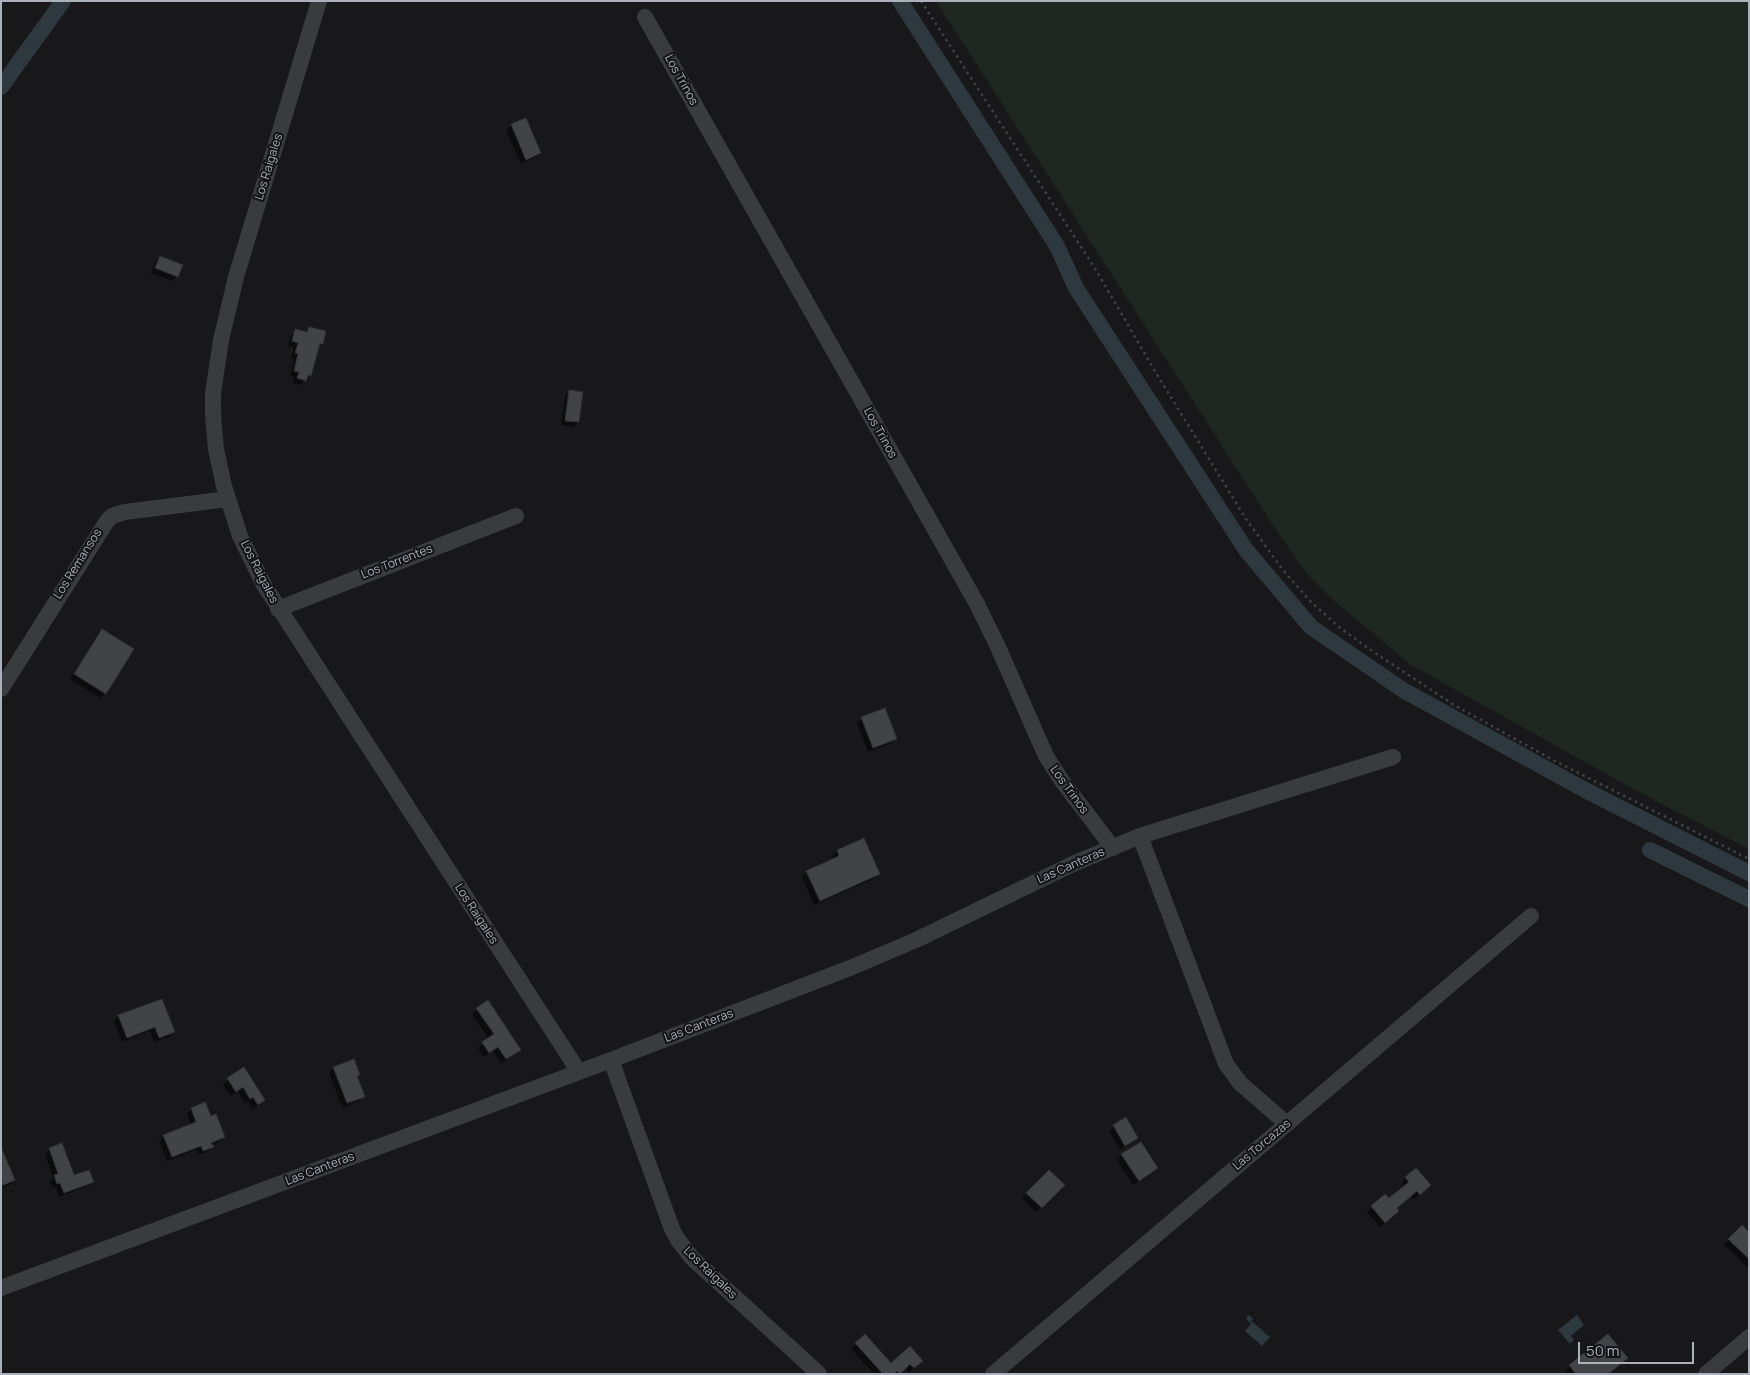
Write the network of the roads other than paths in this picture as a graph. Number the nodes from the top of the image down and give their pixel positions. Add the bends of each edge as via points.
1 (319, 1) edge
2 (645, 17) dead end
3 (228, 499) junction
4 (516, 516) dead end
5 (278, 609) junction
6 (1, 689) edge
7 (1393, 757) dead end
8 (1140, 836) junction
9 (1113, 848) junction
10 (1531, 916) dead end
11 (611, 1060) junction
12 (579, 1072) junction
13 (1286, 1124) junction
14 (1, 1288) edge
15 (1749, 1337) edge
16 (819, 1374) edge
17 (993, 1374) edge
18 (1706, 1374) edge

1 - 3 street, Los Raigales via 236,277 221,340 213,415 216,449
2 - 9 street, Los Trinos via 977,604 1046,756
3 - 5 street, Los Raigales via 251,561
3 - 6 street, Los Remansos via 118,513 107,521
4 - 5 street, Los Torrentes
5 - 12 street, Los Raigales
7 - 8 street, Las Canteras
8 - 9 street, Las Canteras
8 - 13 street via 1226,1064 1240,1083
9 - 11 street, Las Canteras via 881,955
10 - 13 street, Las Torcazas
11 - 12 street, Las Canteras
11 - 16 street, Los Raigales via 678,1240 692,1258
12 - 14 street, Las Canteras
13 - 17 street, Las Torcazas
15 - 18 street

